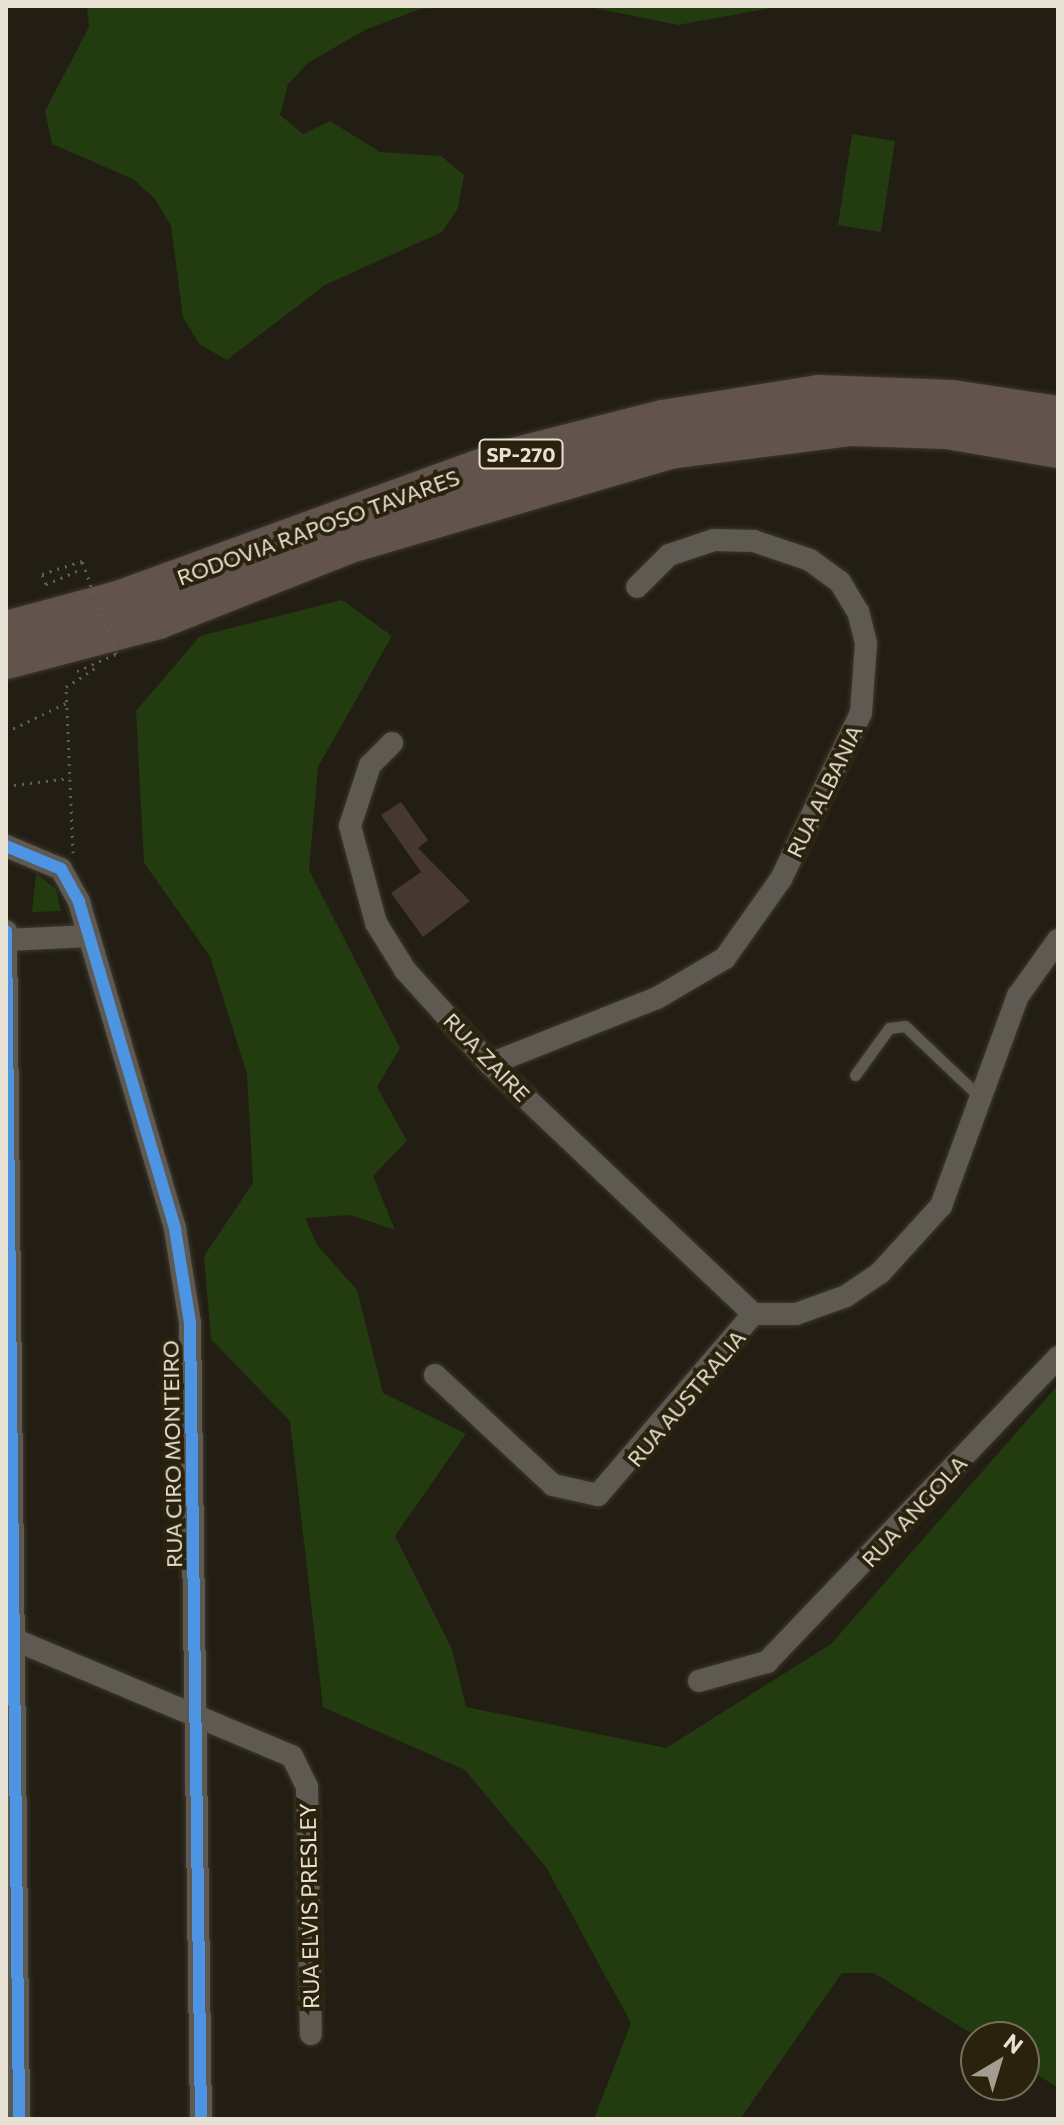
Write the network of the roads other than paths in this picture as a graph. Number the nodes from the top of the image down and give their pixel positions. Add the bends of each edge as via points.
1 (1058, 415) edge
2 (1058, 449) edge
3 (414, 507) junction
4 (637, 587) dead end
5 (6, 630) edge
6 (6, 660) edge
7 (66, 666) junction
8 (6, 667) edge
9 (392, 743) dead end
10 (6, 846) edge
11 (6, 931) edge
12 (89, 936) junction
13 (7, 940) edge
14 (1058, 940) edge
15 (490, 1064) junction
16 (855, 1075) dead end
17 (981, 1098) junction
18 (753, 1314) junction
19 (1058, 1357) edge
20 (435, 1375) dead end
21 (11, 1638) edge
22 (699, 1681) dead end
23 (194, 1711) junction
24 (311, 2034) dead end
25 (19, 2119) edge
26 (201, 2119) edge

1 - 3 highway, RODOVIA RAPOSO TAVARES / SP-270 via 952,399 819,394 663,419
2 - 3 highway, RODOVIA RAPOSO TAVARES / SP-270 via 947,430 762,434
3 - 5 highway, RODOVIA RAPOSO TAVARES / SP-270
3 - 7 highway, RODOVIA RAPOSO TAVARES / SP-270
4 - 15 street, RUA ALBANIA via 669,555 714,540 754,541 810,560 840,582 858,612 866,643 861,713 781,879 725,958 657,998
6 - 7 highway, RODOVIA RAPOSO TAVARES / SP-270
7 - 8 highway
9 - 15 street, RUA ZAIRE via 370,765 358,792 350,826 360,872 376,923 405,970
10 - 12 street, RUA CIRO MONTEIRO via 44,857 67,878
11 - 13 street
12 - 13 street
12 - 23 street, RUA CIRO MONTEIRO via 175,1229 190,1323
13 - 21 street
14 - 17 street, RUA AUSTRALIA via 1018,996
15 - 18 street, RUA ZAIRE
16 - 17 lane via 889,1028 905,1026
17 - 18 street, RUA AUSTRALIA via 941,1206 880,1273 846,1296 796,1314
18 - 20 street, RUA AUSTRALIA via 598,1495 553,1485
19 - 22 street, RUA ANGOLA via 767,1662
21 - 23 street, RUA ELVIS PRESLEY
21 - 25 street
23 - 24 street, RUA ELVIS PRESLEY via 281,1749 307,1787
23 - 26 street, RUA CIRO MONTEIRO

